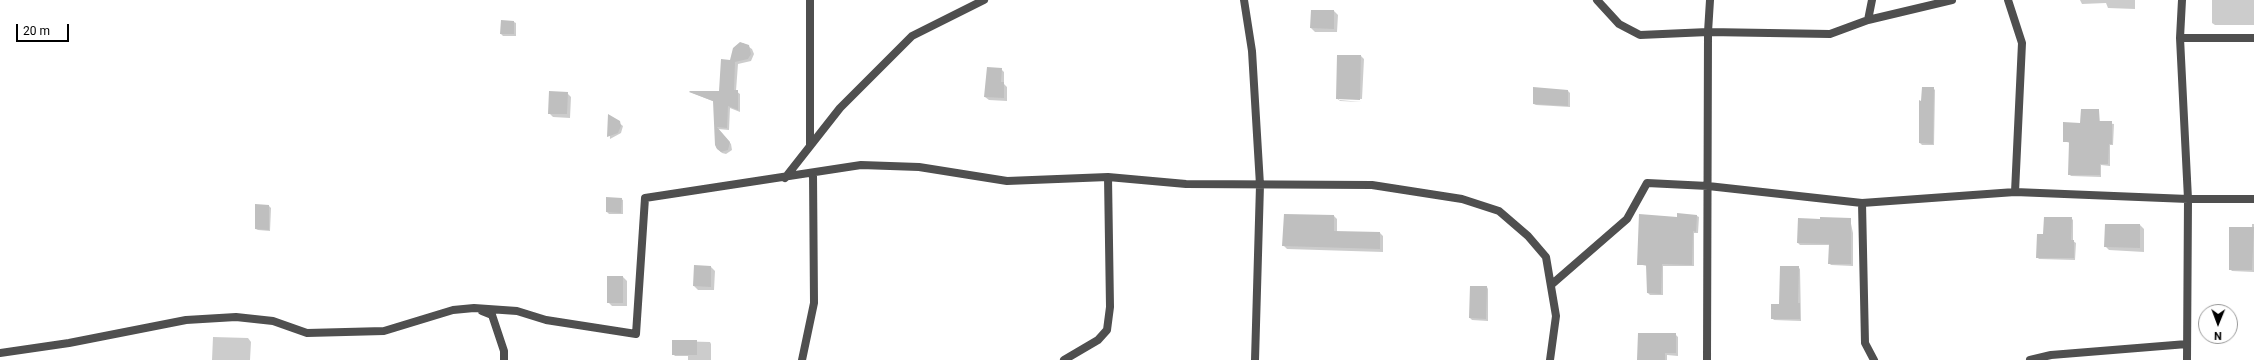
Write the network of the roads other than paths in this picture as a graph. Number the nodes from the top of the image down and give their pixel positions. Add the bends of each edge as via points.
1 (810, 0) edge
2 (984, 0) edge
3 (1244, 0) edge
4 (1596, 0) edge
5 (1710, 0) edge
6 (1872, 0) edge
7 (1952, 0) edge
8 (2008, 0) edge
9 (2182, 0) edge
10 (1868, 20) junction
11 (1708, 32) junction
12 (2180, 38) junction
13 (2254, 38) edge
14 (810, 146) junction
15 (813, 172) junction
16 (1108, 177) junction
17 (785, 178) junction
18 (1260, 185) junction
19 (1708, 186) junction
20 (2015, 192) junction
21 (2254, 199) edge
22 (2188, 200) junction
23 (1862, 203) junction
24 (1551, 285) junction
25 (474, 308) junction
26 (2187, 344) junction
27 (0, 353) edge
28 (504, 360) edge
29 (802, 360) edge
30 (1064, 360) edge
31 (1255, 360) edge
32 (1550, 360) edge
33 (1707, 360) edge
34 (1874, 360) edge
35 (2030, 360) edge
36 (2186, 360) edge

1 - 14 street
2 - 14 street via 912,36 840,108
3 - 18 street via 1252,51
4 - 11 street via 1619,24 1640,35
5 - 11 street
6 - 10 street
7 - 10 street
8 - 20 street via 2022,42
9 - 12 street
10 - 11 street via 1830,34
11 - 19 street
12 - 13 street
12 - 22 street
14 - 17 street
15 - 16 street via 861,165 919,167 1007,181
15 - 17 street
15 - 29 street via 814,303
16 - 18 street via 1186,184
16 - 30 street via 1110,307 1107,330 1098,340
17 - 25 street via 645,198 636,334 546,320 517,311
18 - 24 street via 1372,185 1462,199 1499,211 1528,236 1546,257
18 - 31 street
19 - 23 street
19 - 24 street via 1647,183 1627,219
19 - 33 street
20 - 22 street
20 - 23 street
21 - 22 street
22 - 26 street
23 - 34 street via 1865,343
24 - 32 street via 1556,316
25 - 27 street via 453,310 384,331 307,333 273,321 236,317 186,320 70,343
25 - 28 street via 492,315 504,351
26 - 35 street via 2051,355
26 - 36 street

